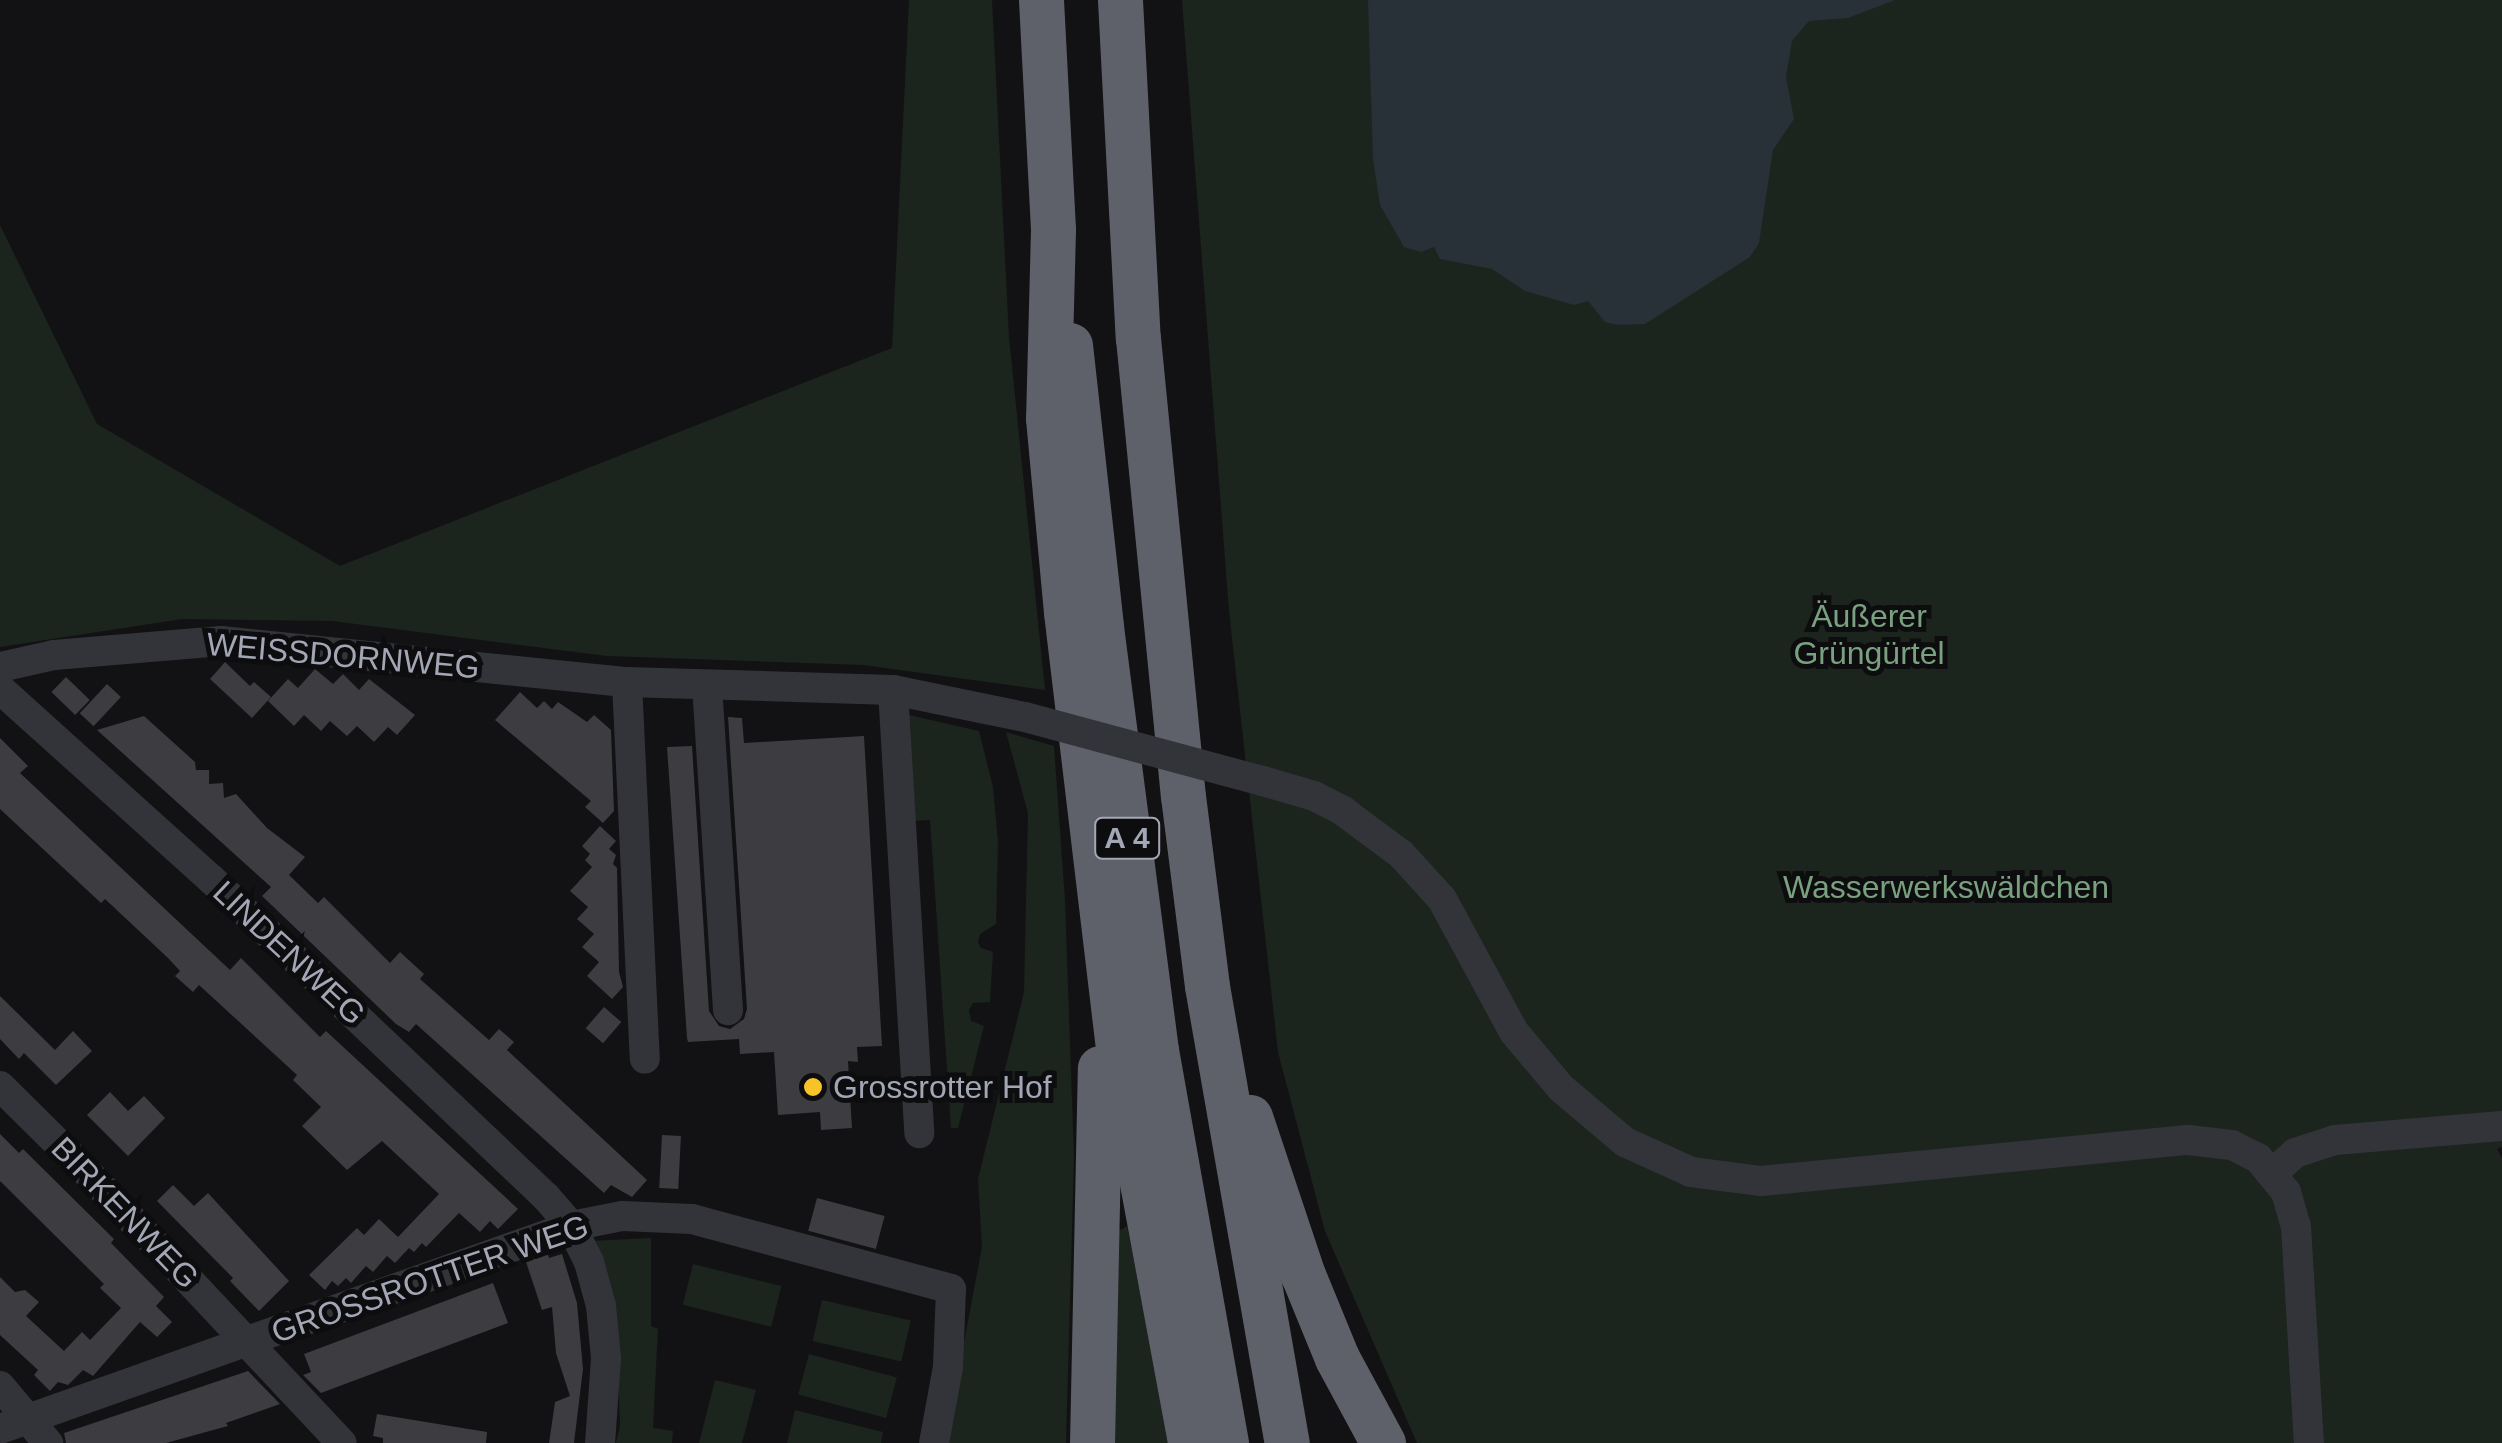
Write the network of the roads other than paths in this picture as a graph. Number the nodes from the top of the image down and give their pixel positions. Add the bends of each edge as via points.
1 (1041, 0) edge
2 (1120, 0) edge
3 (1053, 230) junction
4 (0, 667) edge
5 (627, 682) junction
6 (707, 685) junction
7 (0, 689) edge
8 (893, 690) junction
9 (1100, 921) junction
10 (1207, 986) junction
11 (728, 1010) dead end
12 (645, 1059) dead end
13 (0, 1086) edge
14 (2501, 1126) edge
15 (919, 1133) dead end
16 (2273, 1173) junction
17 (571, 1226) junction
18 (248, 1342) junction
19 (0, 1386) edge
20 (25, 1431) edge
21 (342, 1443) edge
22 (600, 1443) edge
23 (934, 1443) edge
24 (1092, 1443) edge
25 (1190, 1443) edge
26 (1226, 1443) edge
27 (1287, 1443) edge
28 (1383, 1443) edge
29 (2309, 1443) edge

1 - 3 highway, A 4
2 - 10 highway, A 4 via 1151,497
3 - 9 highway via 1048,418
3 - 26 highway, A 4 via 1156,1050
4 - 5 street, WEISSDORNWEG via 54,655 222,641
5 - 6 street, WEISSDORNWEG
5 - 12 street
6 - 8 street, WEISSDORNWEG
6 - 11 street
7 - 17 street, LINDENWEG via 211,879
8 - 15 street
8 - 16 street, WEISSDORNWEG, bridge via 1026,717 1263,780 1343,811 1401,854 1442,900 1514,1032 1561,1088 1625,1142 1691,1172 1761,1181 2188,1140 2232,1144
9 - 24 highway
9 - 25 highway via 1148,1234
10 - 27 highway, A 4
10 - 28 highway via 1303,1276
13 - 18 street, BIRKENWEG
14 - 16 street via 2335,1140 2295,1153
16 - 29 street via 2296,1226
17 - 18 street, GROSSROTTER WEG
17 - 22 street, LINDENWEG via 601,1306 606,1358
17 - 23 street, GROSSROTTER WEG via 622,1216 692,1219 952,1289 948,1367
18 - 20 street, GROSSROTTER WEG
18 - 21 street, BIRKENWEG
19 - 20 street

